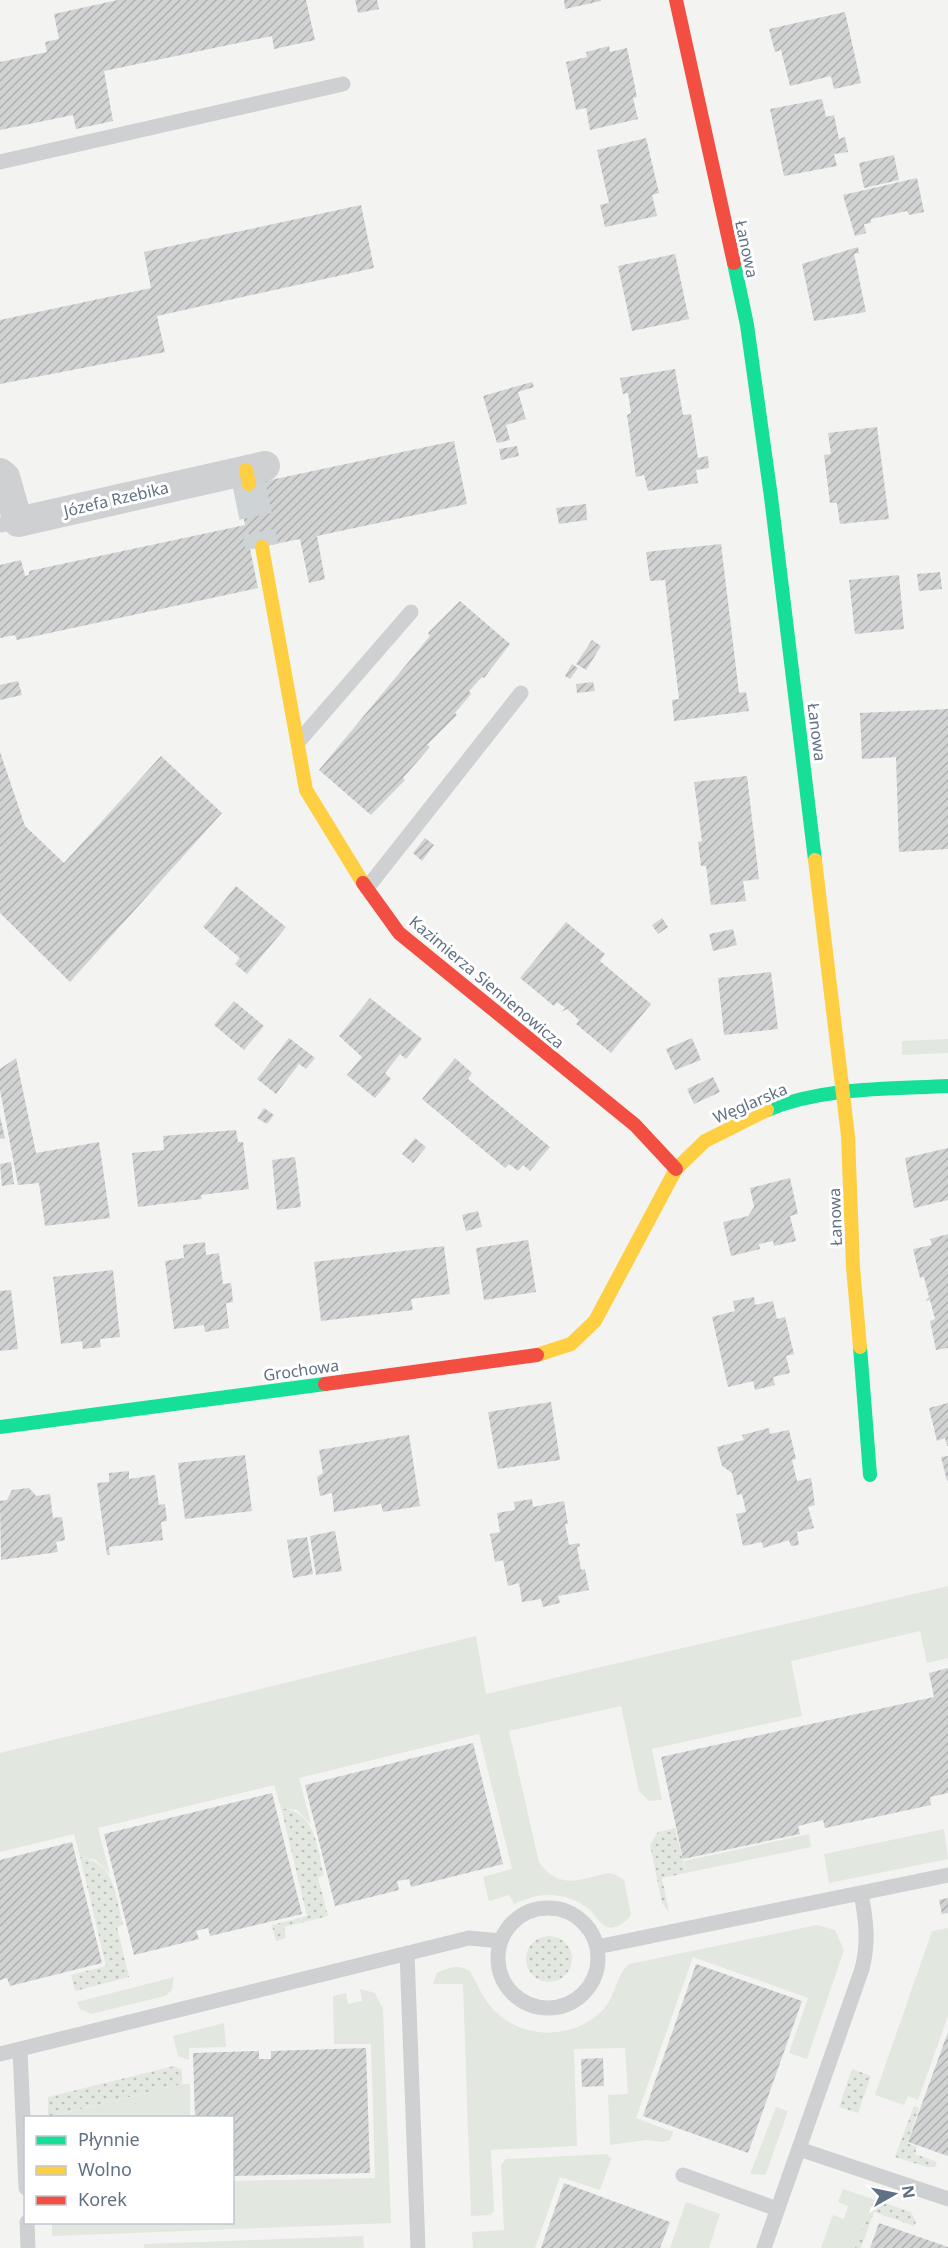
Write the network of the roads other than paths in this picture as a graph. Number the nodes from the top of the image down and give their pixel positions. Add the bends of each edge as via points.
1 (676, 0) edge
2 (343, 84) dead end
3 (0, 162) edge
4 (0, 473) edge
5 (253, 473) dead end
6 (9, 524) edge
7 (262, 547) tunnel mouth
8 (411, 612) dead end
9 (521, 693) dead end
10 (300, 741) junction
11 (367, 888) junction
12 (948, 1086) edge
13 (844, 1092) junction
14 (676, 1169) junction
15 (595, 1321) joint
16 (0, 1426) edge
17 (870, 1475) dead end
18 (948, 1875) edge
19 (861, 1893) junction
20 (501, 1941) junction
21 (597, 1947) junction
22 (407, 1953) junction
23 (20, 2050) junction
24 (0, 2054) edge
25 (24, 2142) edge
26 (799, 2150) junction
27 (682, 2175) dead end
28 (948, 2199) edge
29 (777, 2209) junction
30 (27, 2224) edge
31 (28, 2248) edge
32 (418, 2248) edge
33 (764, 2248) edge

1 - 13 street, Łanowa via 747,325
2 - 3 lane
4 - 6 street, Józefa Rzebika via 5,477
5 - 6 street, Józefa Rzebika
7 - 10 street, Kazimierza Siemienowicza
8 - 10 lane
9 - 11 lane
10 - 11 street, Kazimierza Siemienowicza via 306,790
11 - 14 street, Kazimierza Siemienowicza via 399,933 635,1125
12 - 13 street, Węglarska
13 - 14 street, Węglarska via 792,1100 741,1121 705,1141
13 - 17 street, Łanowa
14 - 15 street, Węglarska
15 - 16 street, Grochowa via 571,1344 539,1355
18 - 19 lane
19 - 21 lane
19 - 26 lane via 867,1949
20 - 21 lane via 521,1916 551,1908 581,1920
20 - 21 lane via 498,1959 509,1990 538,2008 572,2003 585,1993 598,1964
20 - 22 lane via 469,1938
22 - 23 lane
22 - 32 lane
23 - 24 lane
23 - 25 lane
26 - 28 lane
26 - 29 lane
27 - 29 lane
29 - 33 lane
30 - 31 lane

